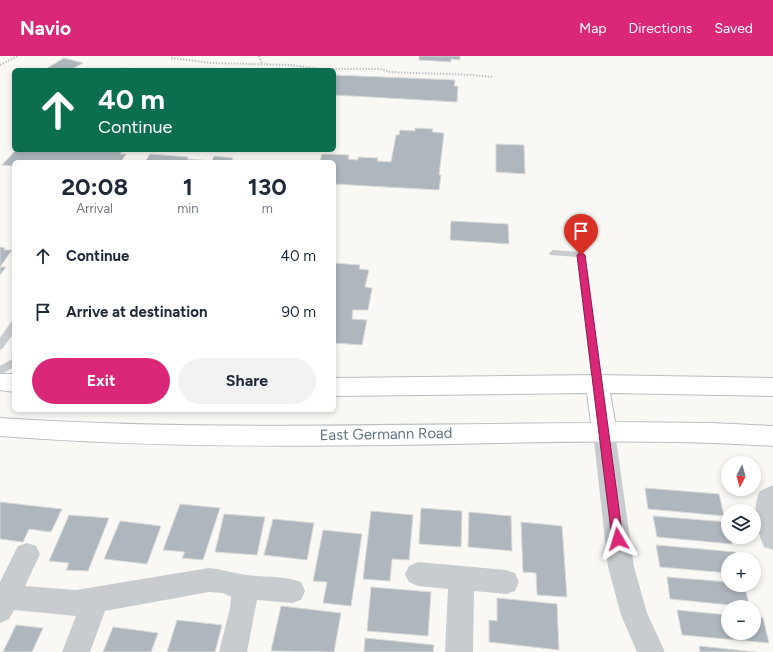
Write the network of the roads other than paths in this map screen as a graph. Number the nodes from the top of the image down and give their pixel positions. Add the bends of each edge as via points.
1 (553, 253) dead end
2 (12, 327) edge
3 (0, 346) edge
4 (12, 363) edge
5 (0, 371) edge
6 (0, 382) edge
7 (12, 383) edge
8 (598, 384) junction
9 (336, 387) edge
10 (773, 387) edge
11 (0, 427) edge
12 (604, 432) junction
13 (773, 436) edge
14 (773, 494) edge
15 (773, 539) edge
16 (27, 554) dead end
17 (418, 574) dead end
18 (461, 577) junction
19 (506, 582) dead end
20 (239, 586) junction
21 (292, 591) dead end
22 (95, 600) junction
23 (3, 604) edge
24 (76, 652) edge
25 (232, 652) edge
26 (459, 652) edge
27 (651, 652) edge

1 - 8 lane via 581,255
2 - 3 lane
4 - 5 lane
6 - 7 main road
8 - 9 main road
8 - 10 main road
8 - 12 main road
11 - 12 main road, East Germann Road via 96,433 232,436
12 - 13 main road, East Germann Road via 691,432
12 - 27 street via 622,567 634,615
14 - 15 street via 768,498 769,527
16 - 23 street
17 - 18 street
18 - 19 street
18 - 26 street
20 - 21 street
20 - 22 street via 209,580
20 - 25 street via 244,596 244,608
22 - 23 street via 76,603
22 - 24 street

